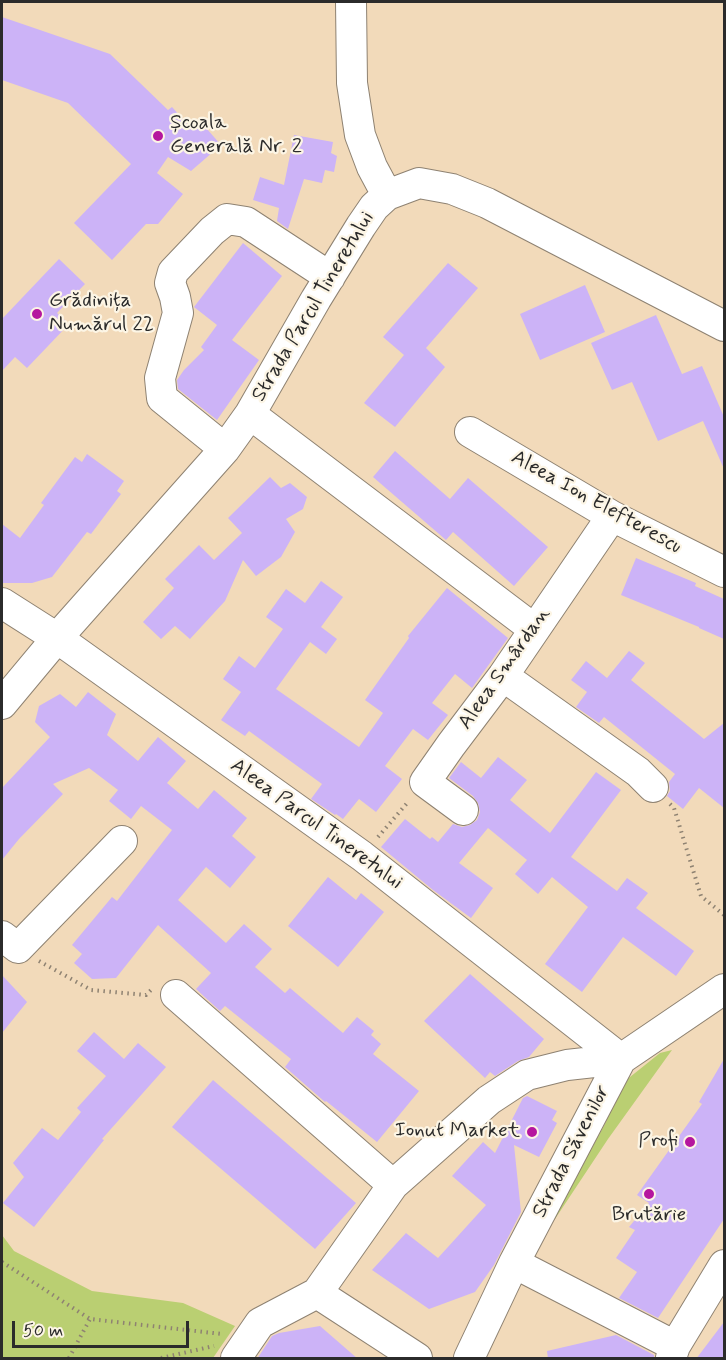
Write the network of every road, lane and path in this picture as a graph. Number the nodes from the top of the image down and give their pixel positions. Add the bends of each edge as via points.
1 (351, 2) edge
2 (387, 195) junction
3 (330, 277) junction
4 (724, 326) edge
5 (250, 414) junction
6 (470, 432) dead end
7 (225, 449) junction
8 (612, 516) junction
9 (724, 572) edge
10 (2, 603) edge
11 (534, 629) junction
12 (57, 638) junction
13 (503, 676) junction
14 (2, 704) edge
15 (424, 782) junction
16 (653, 787) joint
17 (464, 810) dead end
18 (122, 841) dead end
19 (362, 856) junction
20 (724, 915) edge
21 (10, 942) edge
22 (724, 989) edge
23 (176, 995) joint
24 (621, 1059) junction
25 (393, 1185) junction
26 (2, 1262) edge
27 (514, 1263) junction
28 (724, 1265) edge
29 (317, 1293) junction
30 (90, 1318) junction
31 (243, 1348) edge
32 (673, 1352) edge
33 (69, 1359) edge
34 (161, 1359) edge
35 (417, 1359) edge
36 (469, 1359) edge

1 - 2 street via 352,83 360,135
2 - 3 street, Strada Parcul Tineretului via 374,207
2 - 4 street, Strada Parcul Tineretului via 419,183 452,189 487,203
3 - 5 street, Strada Parcul Tineretului
3 - 7 street via 246,222 226,219 173,272 170,283 178,313 160,378 162,398
5 - 7 street, Strada Parcul Tineretului
5 - 11 street
6 - 8 street, Aleea Ion Elefterescu
7 - 12 street, Strada Parcul Tineretului
8 - 9 street, Aleea Ion Elefterescu
8 - 11 street, Aleea Smârdan
10 - 12 street, Aleea Parcul Tineretului
11 - 13 street, Aleea Smârdan
12 - 14 street, Strada Parcul Tineretului
12 - 19 street, Aleea Parcul Tineretului
13 - 15 street, Aleea Smârdan
13 - 16 street via 638,772
15 - 17 street
15 - 19 path
16 - 20 path via 674,808 701,896
18 - 21 street
19 - 24 street, Aleea Parcul Tineretului
21 - 23 path via 91,990 146,995 162,978
22 - 24 street, Strada Săvenilor
23 - 25 street
24 - 25 street via 567,1065 527,1075 489,1100
24 - 27 street, Strada Săvenilor
25 - 29 street
26 - 30 path
27 - 32 street
27 - 36 street, Strada Săvenilor
28 - 32 street
29 - 31 street via 260,1323
29 - 35 street
30 - 31 path
30 - 33 path
31 - 34 path

